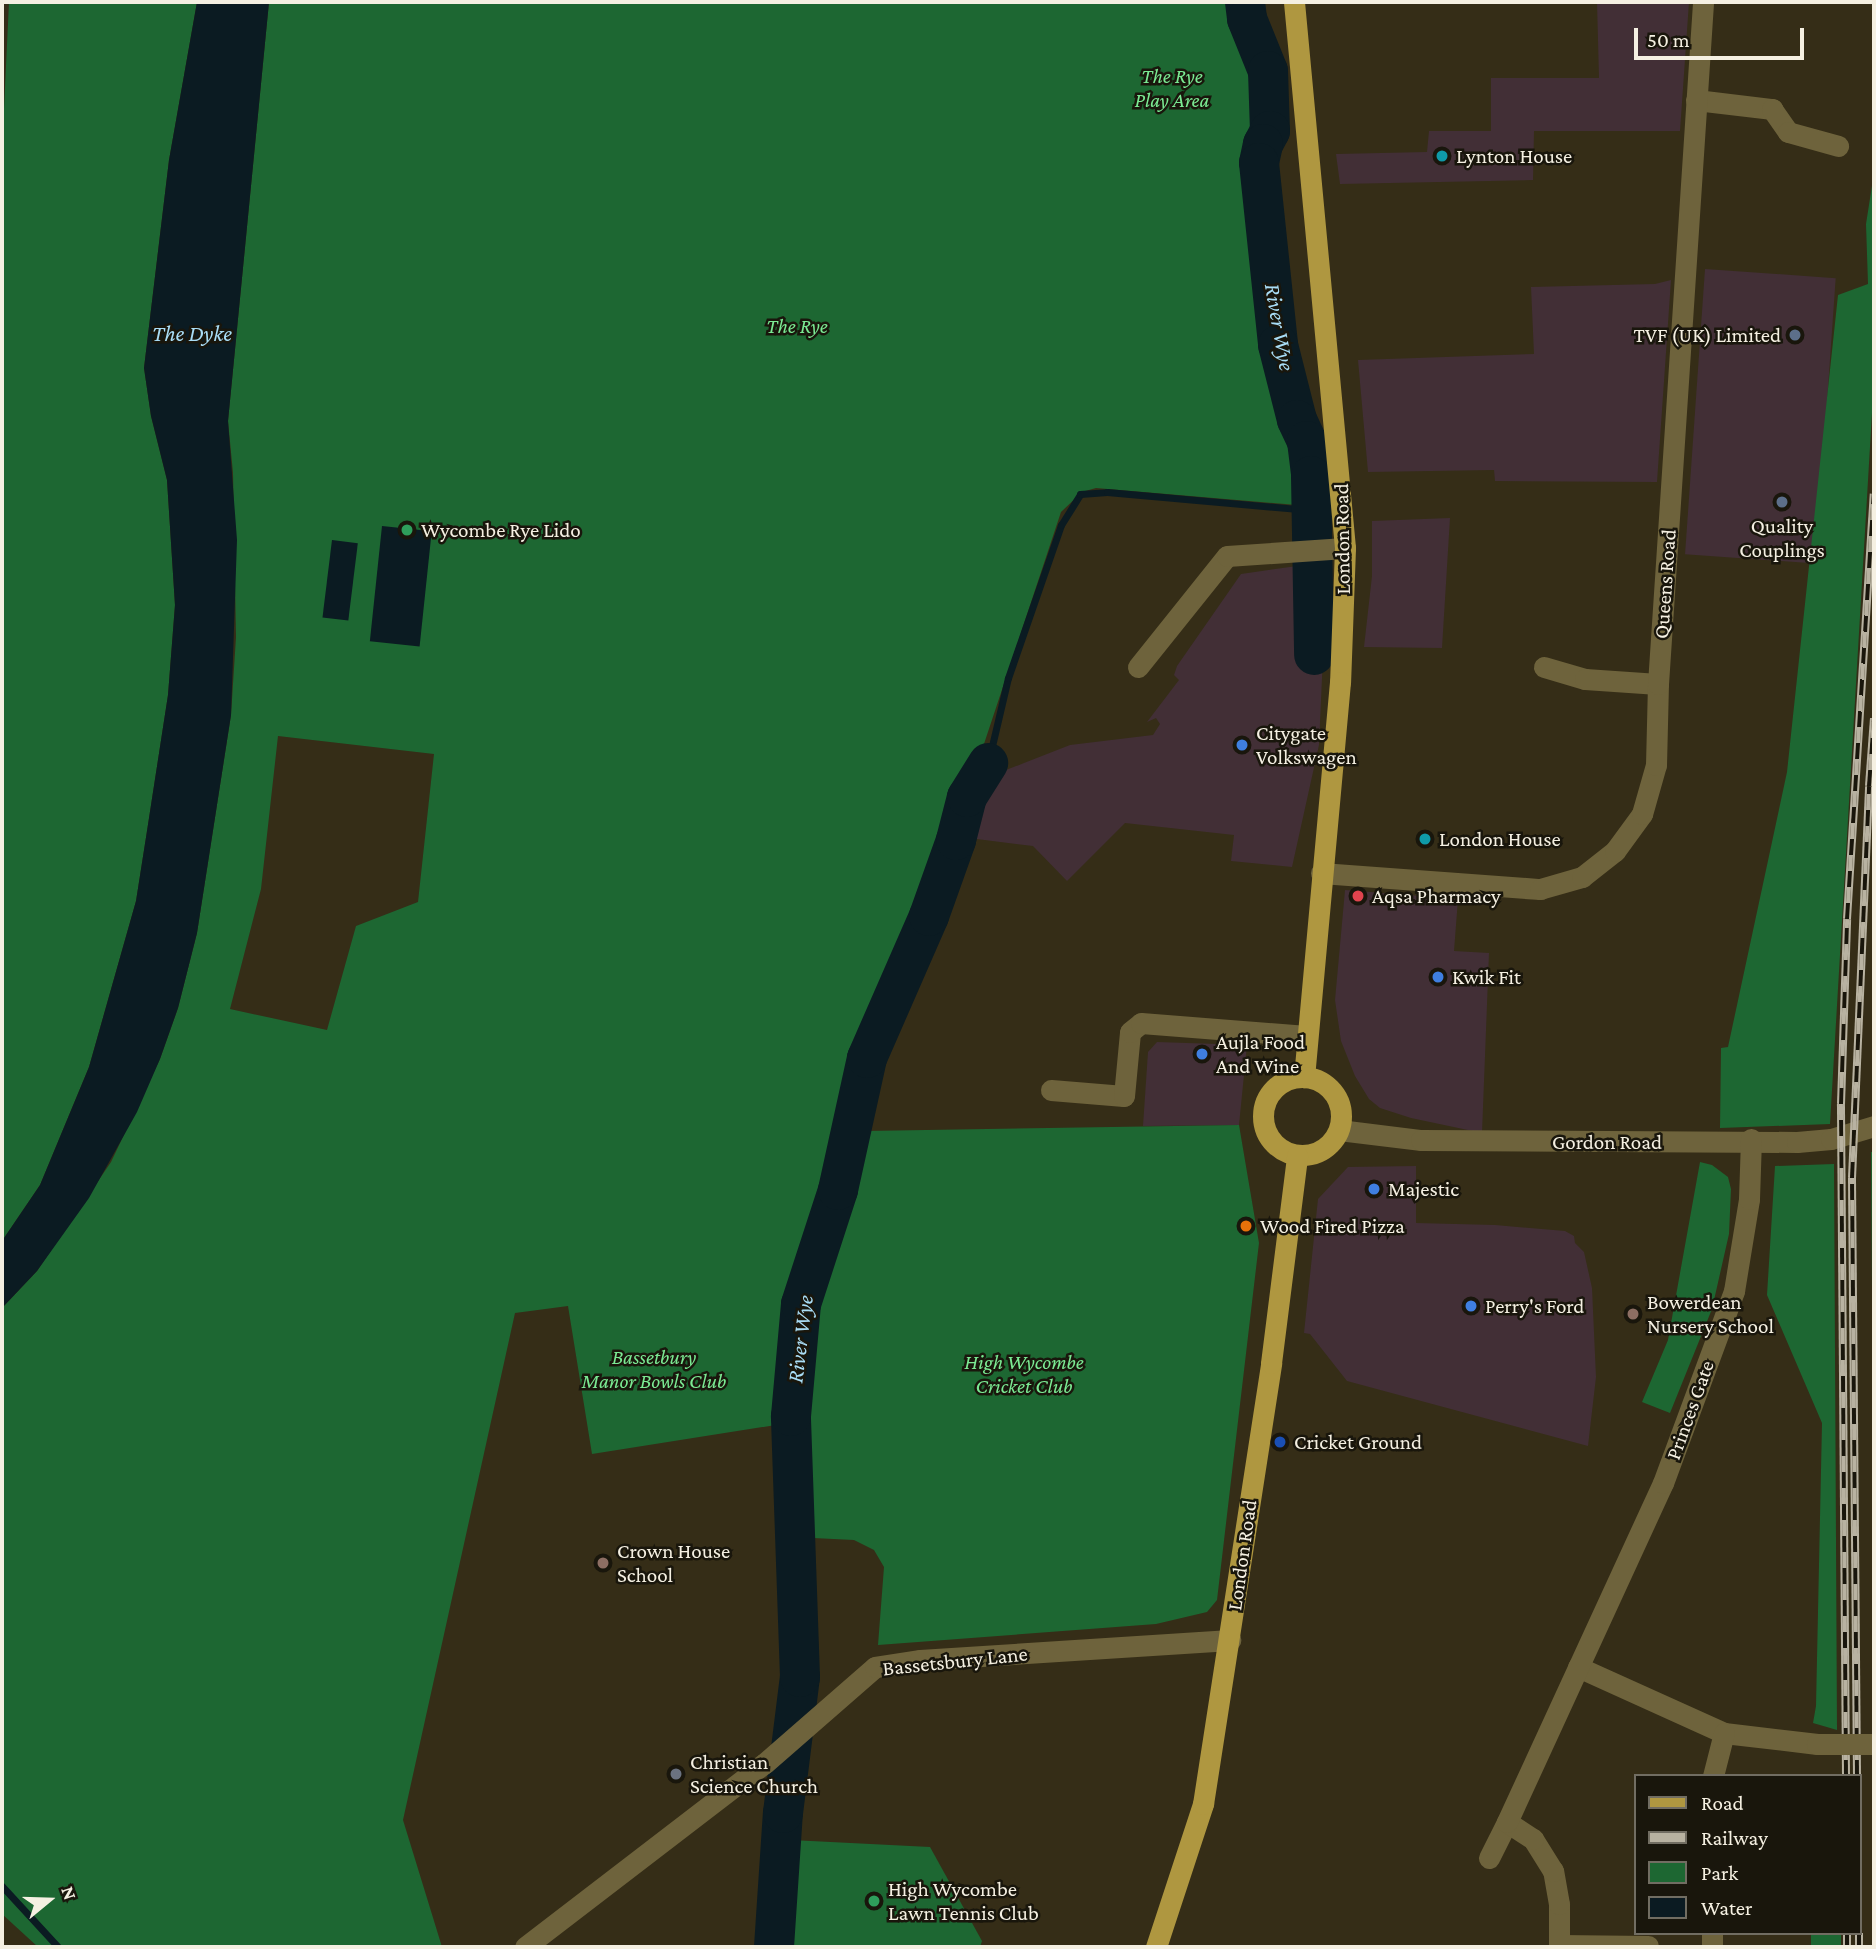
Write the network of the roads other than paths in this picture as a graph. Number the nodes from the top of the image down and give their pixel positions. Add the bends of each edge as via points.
1 (1294, 2) edge
2 (1703, 2) edge
3 (1696, 100) junction
4 (1838, 146) dead end
5 (1346, 548) junction
6 (1138, 667) dead end
7 (1544, 667) dead end
8 (1658, 684) junction
9 (1321, 873) junction
10 (1306, 1036) junction
11 (1304, 1077) junction
12 (1051, 1090) dead end
13 (1874, 1126) edge
14 (1339, 1130) junction
15 (1751, 1139) junction
16 (1297, 1156) junction
17 (1230, 1640) junction
18 (1578, 1667) junction
19 (1724, 1733) junction
20 (1874, 1744) edge
21 (1714, 1774) edge
22 (1507, 1822) junction
23 (1489, 1858) dead end
24 (1559, 1946) edge
25 (1648, 1946) edge
26 (525, 1947) edge
27 (1156, 1947) edge

1 - 5 main road, London Road
2 - 3 street, Queens Road
3 - 4 street via 1772,109 1788,132
3 - 8 street, Queens Road
5 - 6 street via 1227,556
5 - 9 main road, London Road via 1340,682
7 - 8 street via 1585,679
8 - 9 street, Queens Road via 1656,765 1642,814 1615,850 1583,877 1540,889
9 - 10 main road, London Road
10 - 11 main road, London Road
10 - 12 street via 1141,1023 1129,1032 1124,1096
11 - 14 main road via 1318,1080 1337,1098
11 - 16 main road via 1279,1084 1270,1093 1262,1116 1277,1147
13 - 15 street, Gordon Road via 1830,1139
14 - 15 street, Gordon Road via 1422,1140
14 - 16 main road via 1322,1150
15 - 18 street, Princes Gate via 1749,1199 1734,1291 1663,1483
16 - 17 main road, London Road
17 - 26 street, Bassetsbury Lane via 920,1660 875,1667 765,1763
17 - 27 main road, London Road via 1203,1804
18 - 19 street
18 - 22 street, Princes Gate
19 - 20 street, bridge via 1816,1744
19 - 21 street
22 - 23 street, Princes Gate
22 - 24 street via 1534,1839 1553,1871
24 - 25 street

